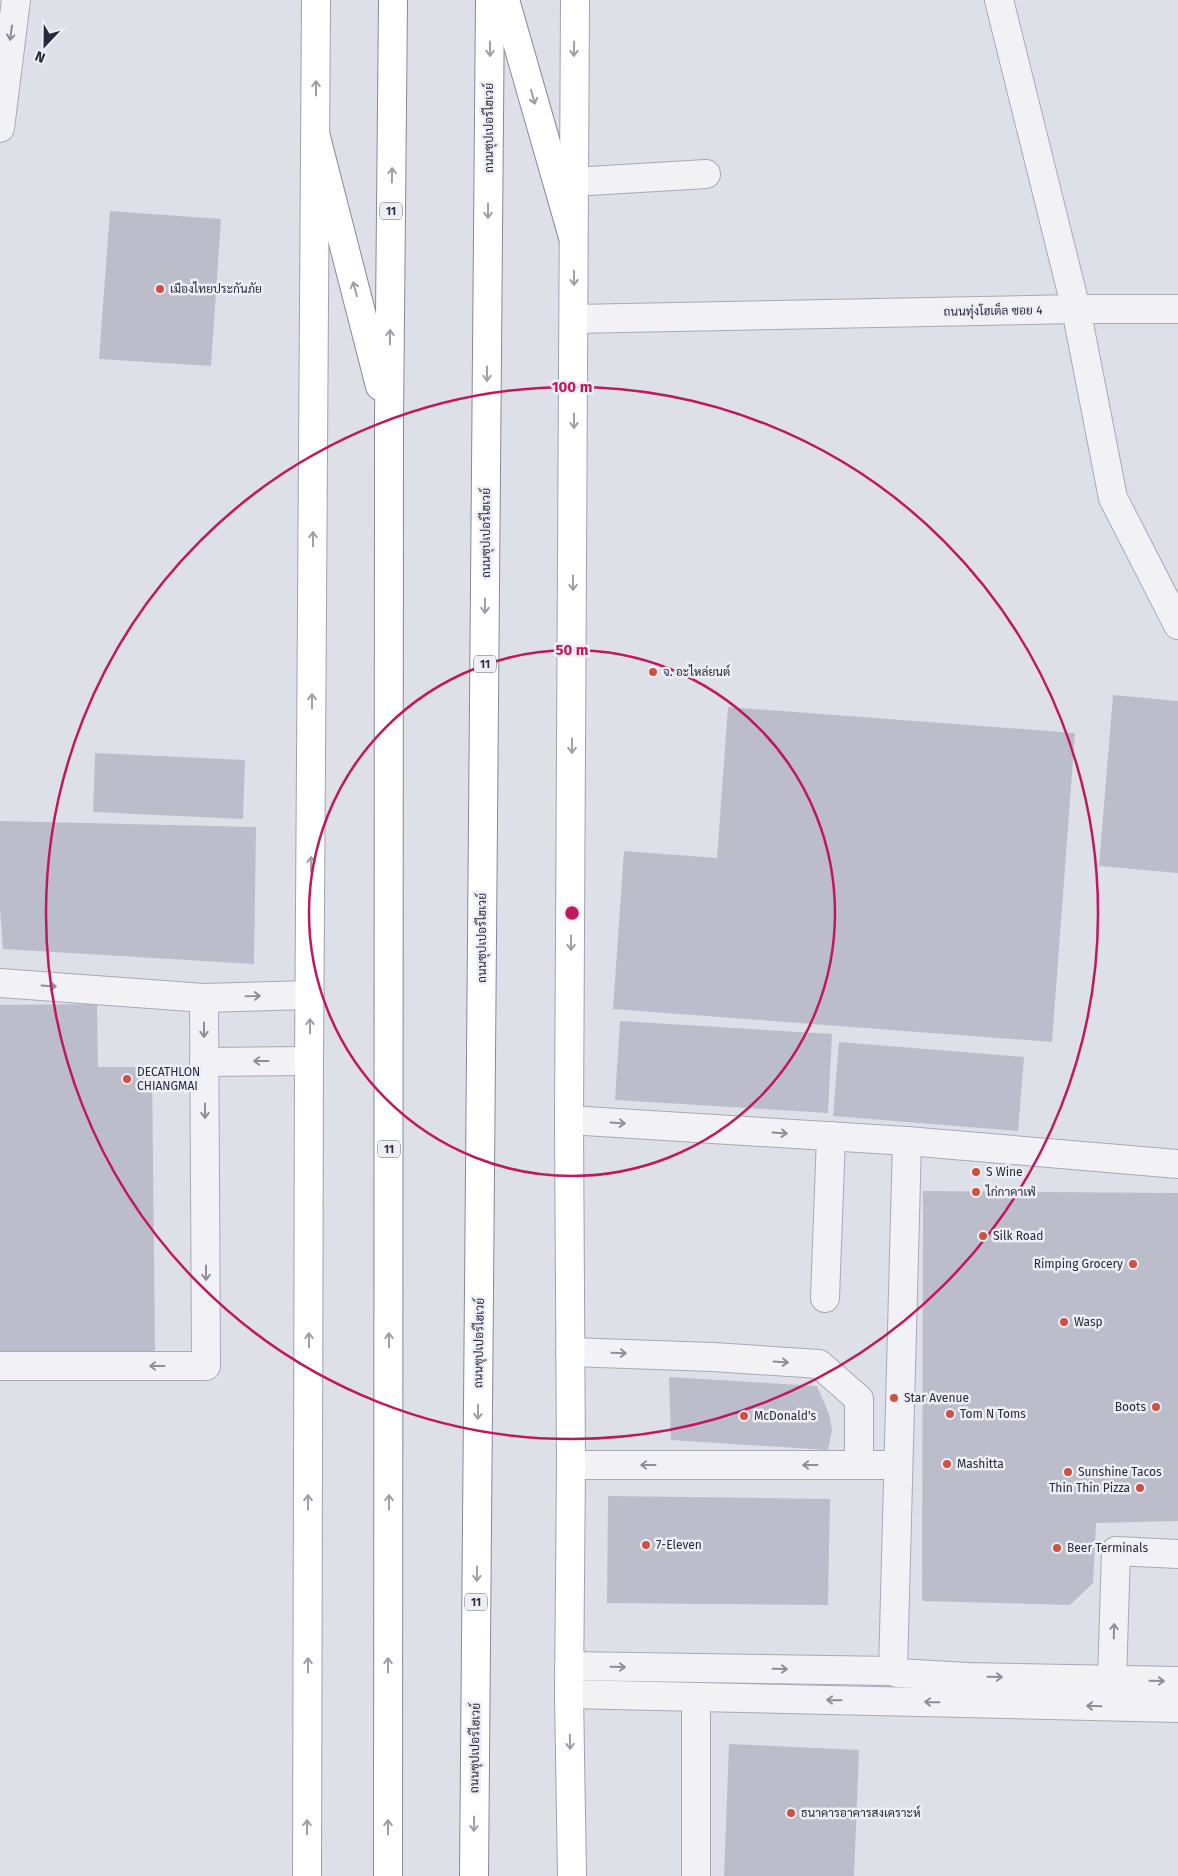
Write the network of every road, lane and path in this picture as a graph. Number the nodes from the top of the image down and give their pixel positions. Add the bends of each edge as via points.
1 (16, 0) edge
2 (316, 0) edge
3 (394, 0) edge
4 (490, 0) edge
5 (505, 0) edge
6 (575, 0) edge
7 (999, 0) edge
8 (0, 128) edge
9 (316, 137) junction
10 (706, 174) dead end
11 (573, 182) junction
12 (573, 237) junction
13 (1076, 309) junction
14 (1178, 309) edge
15 (574, 319) junction
16 (389, 421) junction
17 (1178, 625) edge
18 (0, 983) edge
19 (310, 995) junction
20 (204, 998) junction
21 (309, 1061) junction
22 (204, 1062) junction
23 (570, 1120) junction
24 (831, 1136) junction
25 (907, 1141) junction
26 (1178, 1164) edge
27 (825, 1298) dead end
28 (570, 1352) junction
29 (0, 1366) edge
30 (859, 1464) junction
31 (571, 1465) junction
32 (898, 1465) junction
33 (1178, 1554) edge
34 (569, 1666) junction
35 (893, 1672) junction
36 (1112, 1680) junction
37 (1178, 1681) edge
38 (967, 1690) junction
39 (568, 1694) junction
40 (696, 1697) junction
41 (1178, 1708) edge
42 (307, 1876) edge
43 (388, 1876) edge
44 (474, 1876) edge
45 (572, 1876) edge
46 (696, 1876) edge

1 -> 8 street
9 -> 2 main road
16 -> 3 main road, 11
4 -> 44 main road, ถนนซุปเปอร์ไฮเวย์ / 11
5 -> 12 main road
6 -> 11 main road
7 - 13 street
16 -> 9 main road
19 -> 9 main road
10 - 11 street
11 - 12 main road
12 -> 15 main road
13 - 14 street, ถนนทุ่งโฮเต็ล ซอย 4
13 - 15 street, ถนนทุ่งโฮเต็ล ซอย 4
13 - 17 street via 1113,498
15 -> 23 main road
43 -> 16 main road, 11
18 -> 20 street
20 -> 19 street
21 -> 19 main road
20 -> 22 street
21 -> 22 street
42 -> 21 main road
22 -> 29 street via 206,1366
23 -> 24 street
23 - 28 main road
24 - 25 street
24 - 27 street
25 - 26 street
25 - 32 street
28 -> 30 street via 819,1364 859,1398
28 - 31 main road
30 -> 31 street
30 - 32 street
31 - 34 main road
32 - 35 street
36 -> 33 street via 1116,1551
34 -> 35 street
34 - 39 main road
35 - 38 street
36 -> 37 street
38 -> 36 street
38 -> 40 street
41 -> 38 street
39 - 40 street
39 -> 45 main road
40 - 46 street

